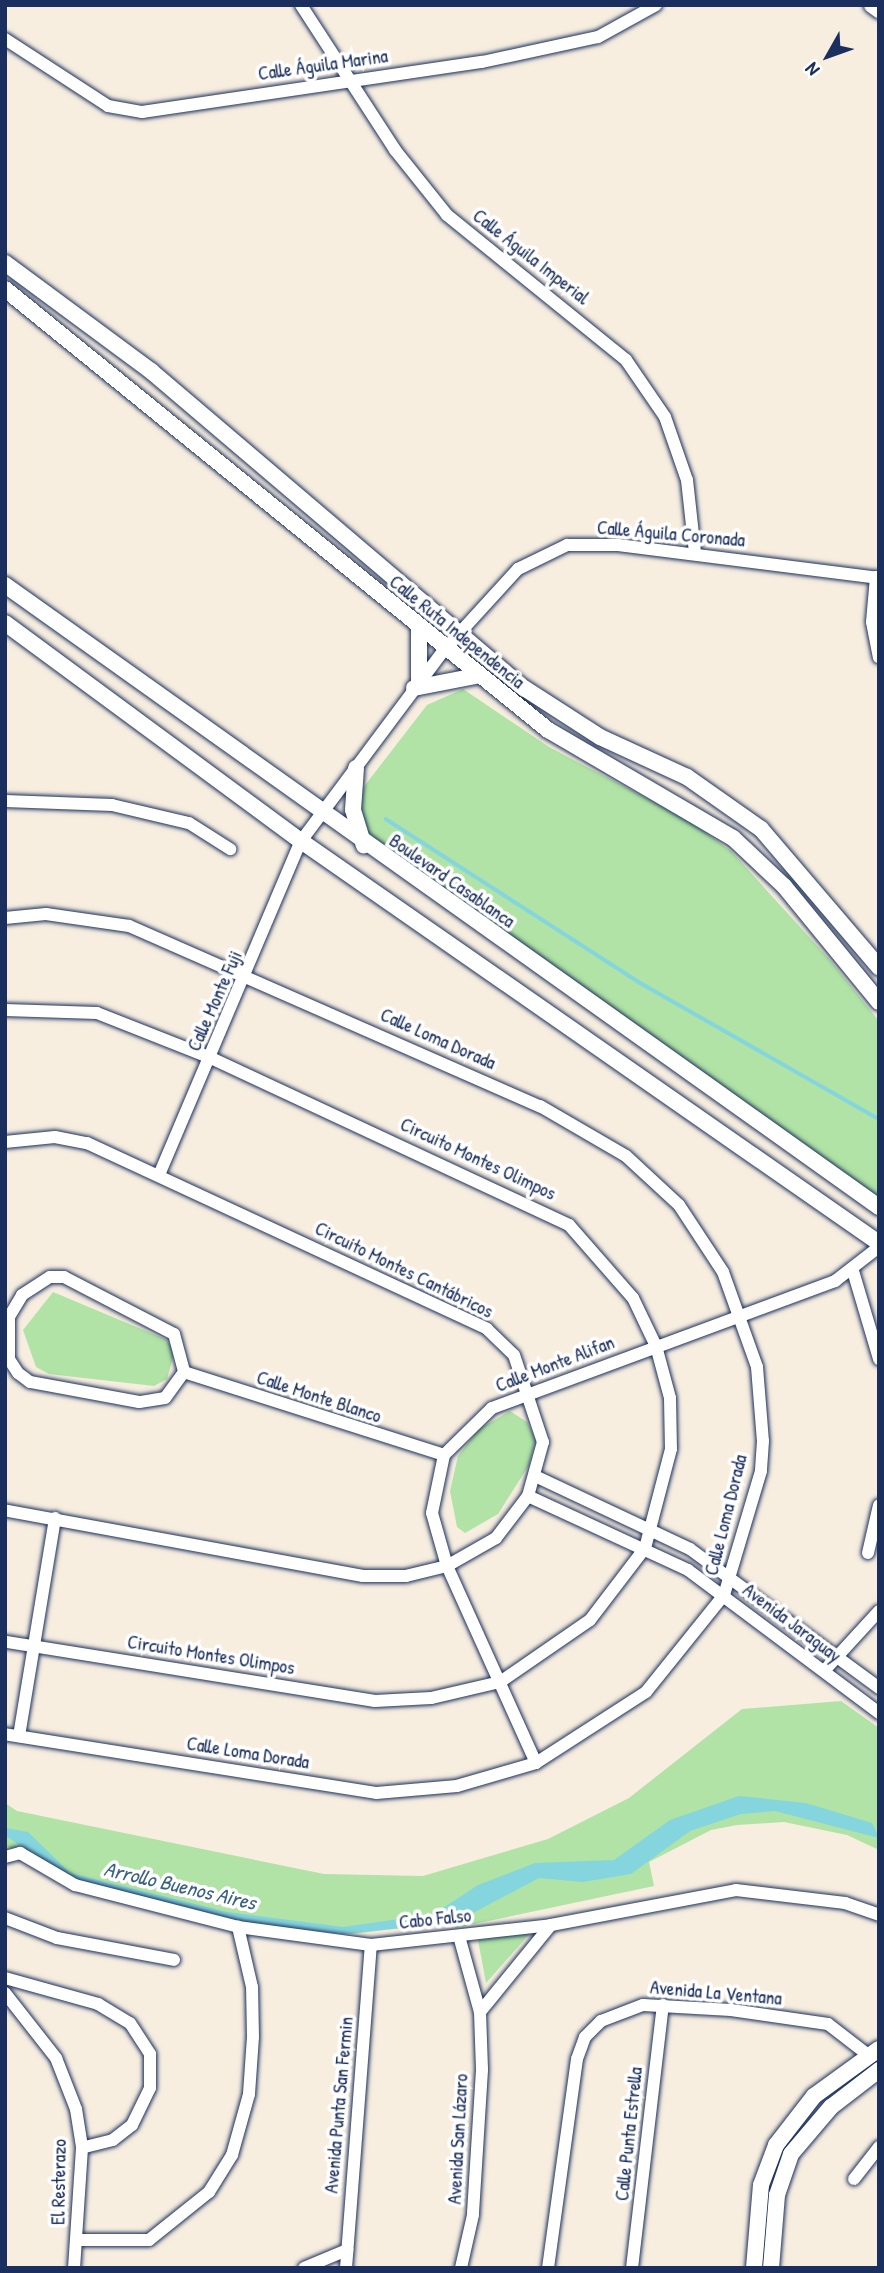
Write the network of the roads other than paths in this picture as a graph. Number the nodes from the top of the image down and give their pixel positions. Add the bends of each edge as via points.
1 (301, 5) edge
2 (656, 5) edge
3 (872, 5) edge
4 (879, 10) edge
5 (5, 39) edge
6 (350, 79) junction
7 (5, 263) edge
8 (5, 289) edge
9 (695, 553) junction
10 (877, 578) edge
11 (5, 584) edge
12 (5, 622) edge
13 (419, 629) junction
14 (457, 634) junction
15 (444, 650) junction
16 (879, 657) edge
17 (476, 676) junction
18 (417, 685) junction
19 (356, 768) junction
20 (5, 801) edge
21 (321, 815) junction
22 (301, 841) junction
23 (364, 845) junction
24 (230, 849) dead end
25 (5, 918) edge
26 (879, 967) edge
27 (248, 975) junction
28 (879, 1002) edge
29 (5, 1010) edge
30 (211, 1058) junction
31 (5, 1142) edge
32 (159, 1175) junction
33 (879, 1208) edge
34 (879, 1245) edge
35 (853, 1271) junction
36 (741, 1318) junction
37 (656, 1346) junction
38 (879, 1359) edge
39 (184, 1372) junction
40 (531, 1395) junction
41 (444, 1455) junction
42 (537, 1478) junction
43 (528, 1496) junction
44 (879, 1505) edge
45 (5, 1510) edge
46 (55, 1518) junction
47 (654, 1531) junction
48 (645, 1548) junction
49 (868, 1553) dead end
50 (447, 1566) junction
51 (733, 1577) junction
52 (724, 1595) junction
53 (879, 1611) edge
54 (5, 1642) edge
55 (36, 1647) junction
56 (837, 1655) junction
57 (824, 1671) junction
58 (500, 1682) junction
59 (879, 1688) edge
60 (879, 1713) edge
61 (5, 1734) edge
62 (19, 1736) junction
63 (536, 1763) junction
64 (5, 1857) edge
65 (879, 1914) edge
66 (5, 1918) edge
67 (551, 1925) junction
68 (238, 1927) junction
69 (459, 1936) junction
70 (371, 1945) junction
71 (174, 1960) dead end
72 (5, 1978) edge
73 (5, 1993) edge
74 (663, 2005) junction
75 (480, 2012) junction
76 (873, 2052) edge
77 (879, 2070) edge
78 (879, 2147) edge
79 (82, 2148) junction
80 (854, 2179) dead end
81 (77, 2240) junction
82 (346, 2250) junction
83 (74, 2268) edge
84 (304, 2268) edge
85 (346, 2268) edge
86 (461, 2268) edge
87 (548, 2268) edge
88 (632, 2268) edge
89 (754, 2268) edge
90 (771, 2268) edge

1 - 6 street, Calle Águila Imperial
2 - 6 street, Calle Águila Marina via 598,37 482,62
3 - 4 main road
5 - 6 street, Calle Águila Marina via 108,106 142,112
6 - 9 street, Calle Águila Imperial via 447,215 626,360 665,417 687,480
7 - 14 main road, Calle Ruta Independencia via 151,371
8 - 13 main road, Calle Ruta Independencia
9 - 10 street, Calle Águila Coronada
9 - 14 street, Calle Águila Coronada via 618,545 545,551 518,569
10 - 16 street via 872,622
11 - 21 main road, Boulevard Casablanca
12 - 22 main road
13 - 15 main road, Calle Ruta Independencia
13 - 18 main road
14 - 15 street, Calle Águila Coronada
14 - 26 main road, Calle Ruta Independencia via 561,714 727,803 789,857
15 - 17 main road, Calle Ruta Independencia
15 - 18 street, Calle Águila Coronada
17 - 18 main road
17 - 28 main road, Calle Ruta Independencia via 548,730 733,838 784,886
18 - 19 street, Calle Águila Coronada
19 - 21 street, Calle Águila Coronada
19 - 23 main road via 353,810
20 - 24 street via 112,804 189,823
21 - 22 street, Calle Águila Coronada
21 - 23 main road, Boulevard Casablanca
22 - 27 street, Calle Monte Fuji
22 - 34 main road
23 - 33 main road, Boulevard Casablanca
25 - 27 street, Calle Loma Dorada via 46,914 129,926
27 - 30 street, Calle Monte Fuji
27 - 36 street, Calle Loma Dorada via 540,1106 626,1156 700,1233
29 - 30 street, Circuito Montes Olimpos via 97,1013
30 - 32 street, Calle Monte Fuji
30 - 37 street, Circuito Montes Olimpos via 540,1207 613,1270
31 - 32 street, Circuito Montes Cantábricos via 55,1137 87,1143
32 - 40 street, Circuito Montes Cantábricos via 487,1329 514,1355
34 - 35 street, Calle Monte Alifan
35 - 36 street, Calle Monte Alifan
35 - 38 street
36 - 37 street, Calle Monte Alifan
36 - 51 street, Calle Loma Dorada via 757,1367 763,1441
37 - 40 street, Calle Monte Alifan
37 - 47 street, Circuito Montes Olimpos via 670,1398 671,1449
39 - 39 street via 165,1398 139,1402 30,1382 9,1359 9,1317 35,1283 64,1277 160,1323 182,1349
39 - 41 street, Calle Monte Blanco
40 - 41 street, Calle Monte Alifan via 492,1408
40 - 42 street, Circuito Montes Cantábricos via 543,1442
41 - 50 street via 432,1513
42 - 43 street, Circuito Montes Cantábricos
42 - 47 street, Avenida Jaraguay
43 - 48 street, Avenida Jaraguay
43 - 50 street, Circuito Montes Cantábricos via 496,1538
44 - 49 street
45 - 46 street, Circuito Montes Cantábricos
46 - 50 street, Circuito Montes Cantábricos via 363,1576 406,1576
46 - 55 street
47 - 48 street, Circuito Montes Olimpos
47 - 51 street, Avenida Jaraguay
48 - 52 street, Avenida Jaraguay
48 - 58 street, Circuito Montes Olimpos via 590,1620
50 - 58 street
51 - 52 street, Calle Loma Dorada
51 - 56 street, Avenida Jaraguay
52 - 57 street, Avenida Jaraguay
52 - 63 street, Calle Loma Dorada via 646,1692
53 - 56 street
54 - 55 street, Circuito Montes Olimpos
55 - 58 street, Circuito Montes Olimpos via 376,1701 431,1698
55 - 62 street
56 - 57 street
56 - 59 street, Avenida Jaraguay
57 - 60 street, Avenida Jaraguay
58 - 63 street
61 - 62 street, Calle Loma Dorada
62 - 63 street, Calle Loma Dorada via 376,1793 457,1786
64 - 68 street, Cabo Falso via 20,1853 75,1885
65 - 67 street, Cabo Falso via 845,1903 736,1890
66 - 71 street via 57,1938
67 - 69 street, Cabo Falso
67 - 75 street
68 - 70 street, Cabo Falso
68 - 81 street via 253,1987 253,2037 250,2094 232,2155 209,2192 149,2240
69 - 70 street, Cabo Falso
69 - 75 street, Avenida San Lázaro
70 - 82 street, Avenida Punta San Fermin
72 - 79 street via 98,2004 130,2023 150,2054 149,2088 132,2125 113,2140
73 - 79 street, El Resterazo via 56,2058
74 - 76 street, Avenida La Ventana via 828,2024
74 - 87 street, Avenida La Ventana via 617,2012 584,2038
74 - 88 street, Calle Punta Estrella
75 - 86 street, Avenida San Lázaro via 473,2215
76 - 89 main road via 814,2096 776,2145 761,2185
77 - 90 main road via 831,2108 791,2154 777,2195
78 - 80 street
79 - 81 street, El Resterazo
81 - 83 street, El Resterazo
82 - 84 street
82 - 85 street, Avenida Punta San Fermin

